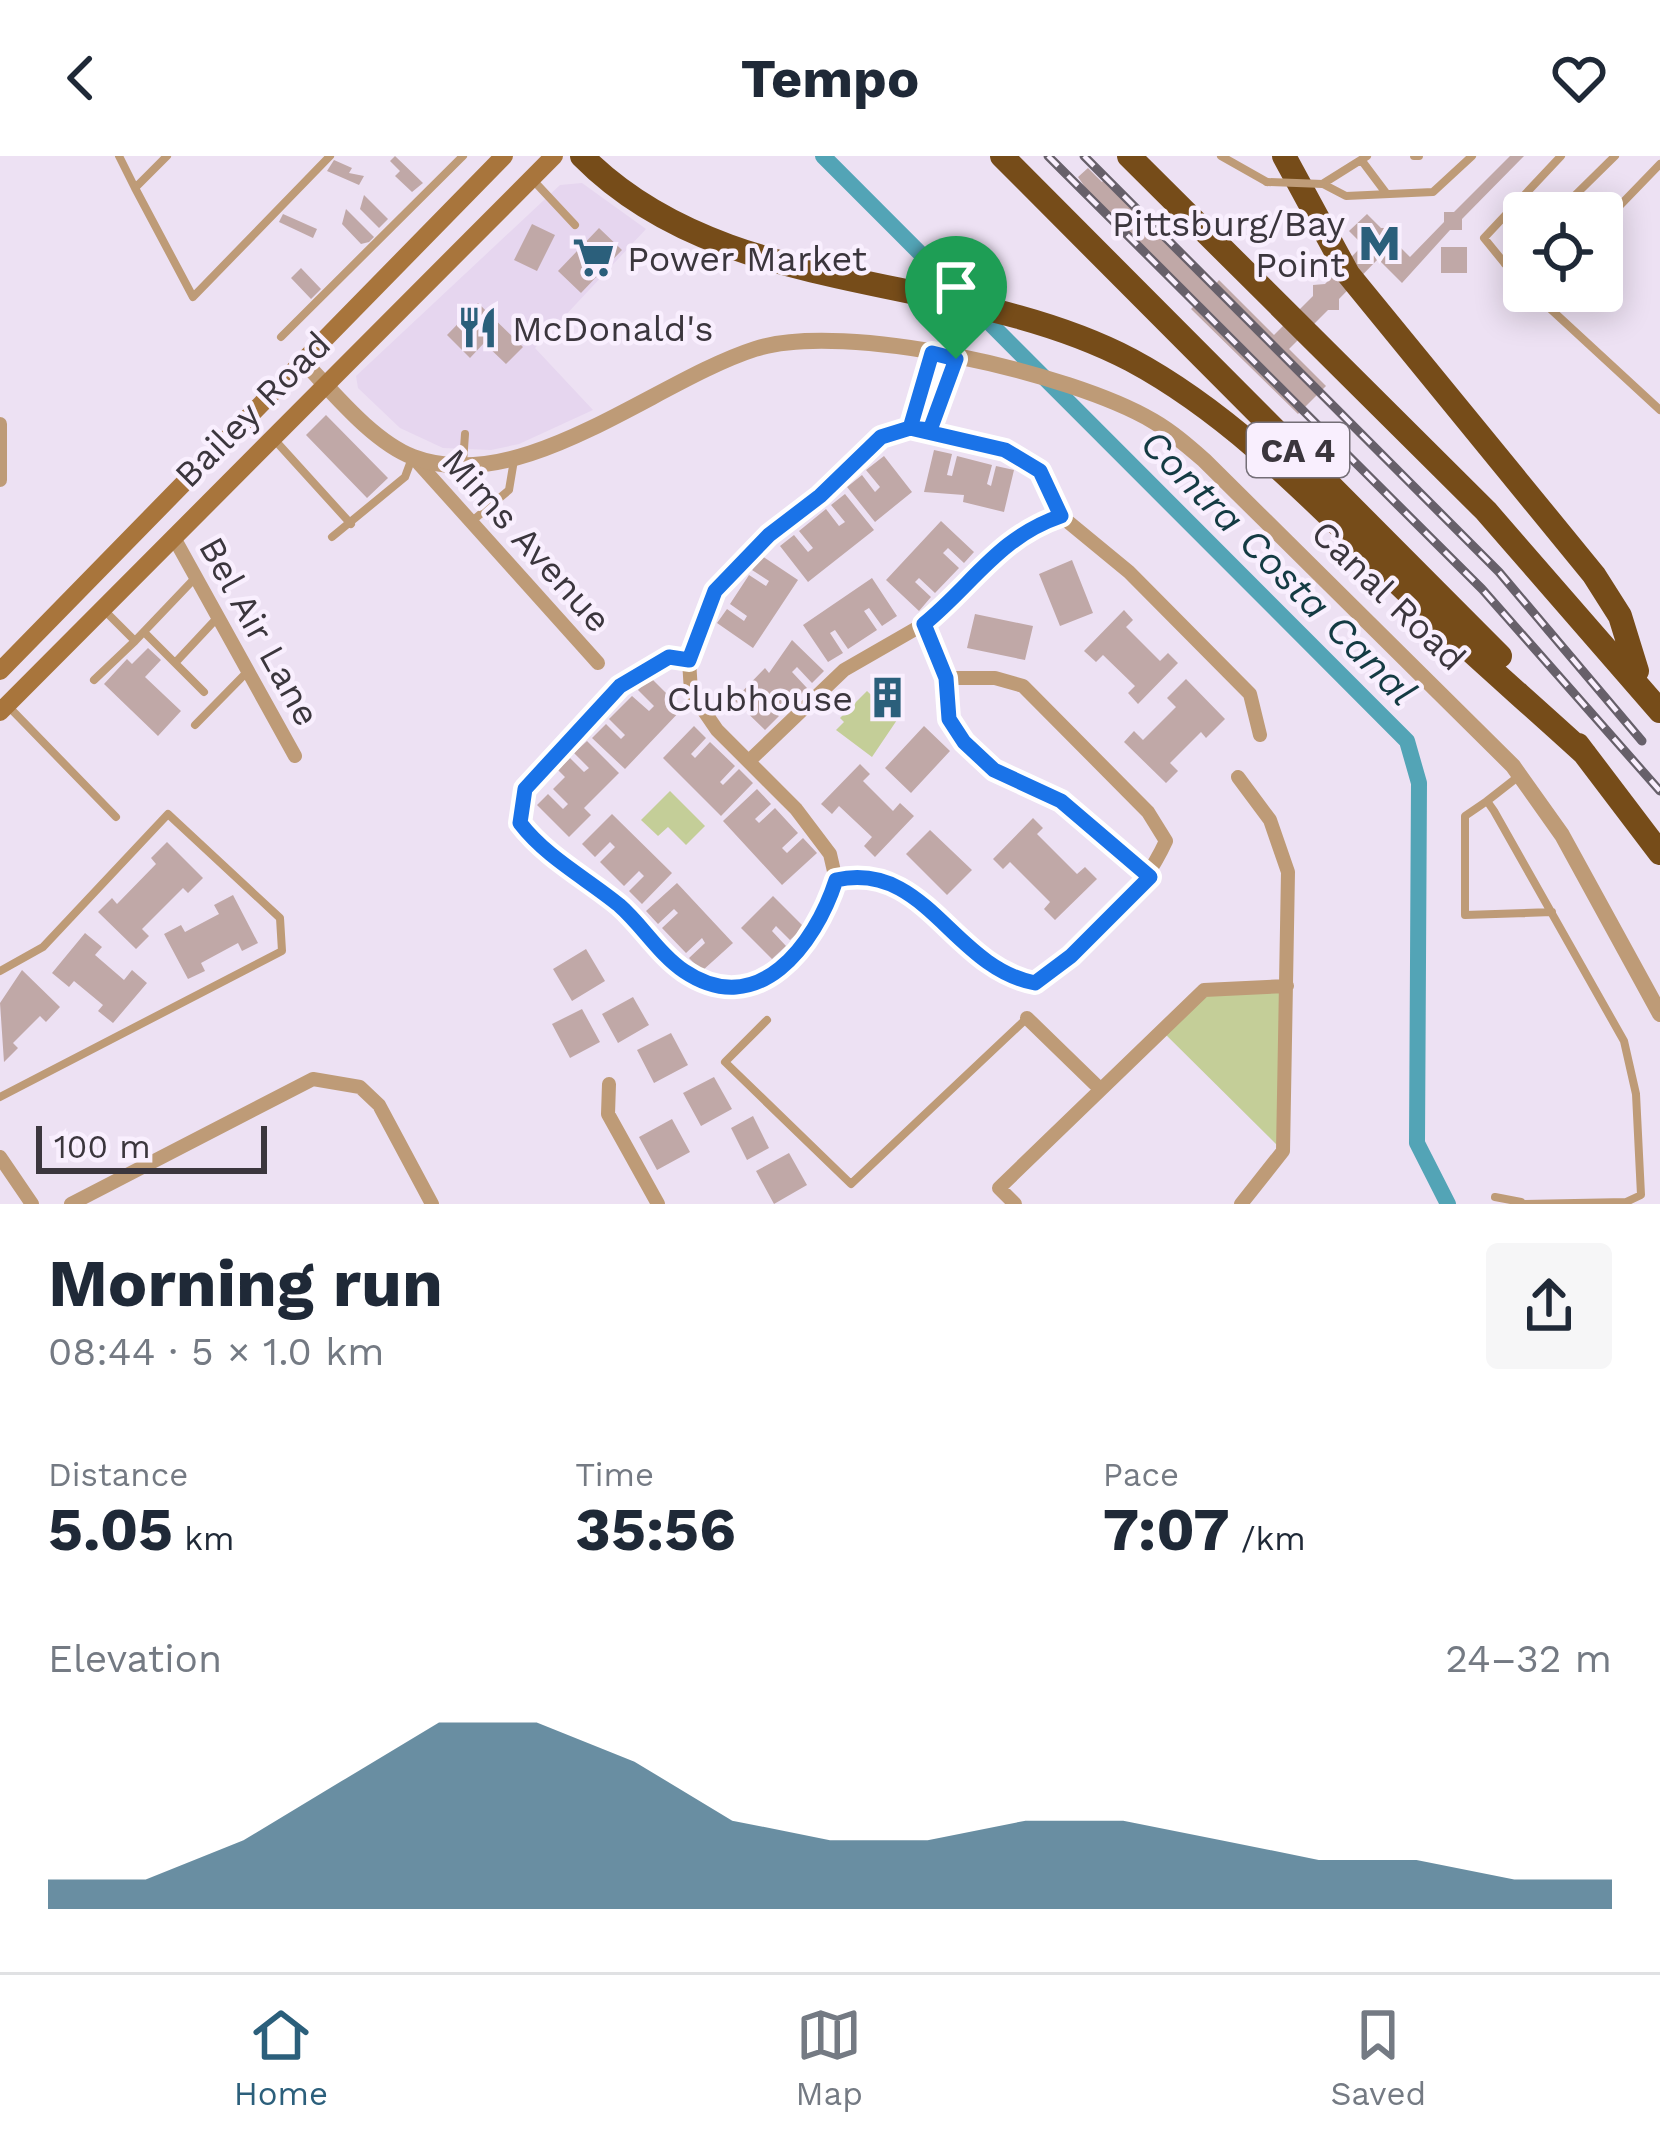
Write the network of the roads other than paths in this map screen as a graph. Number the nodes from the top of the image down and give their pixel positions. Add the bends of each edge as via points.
1 (119, 156) edge
2 (167, 156) edge
3 (330, 156) edge
4 (463, 156) edge
5 (503, 156) edge
6 (554, 156) edge
7 (582, 156) edge
8 (1002, 156) edge
9 (1129, 156) edge
10 (1221, 156) edge
11 (1284, 156) edge
12 (1472, 156) edge
13 (1561, 156) edge
14 (1615, 156) edge
15 (1365, 159) edge
16 (1660, 164) edge
17 (531, 178) junction
18 (1323, 184) junction
19 (135, 188) junction
20 (1526, 192) edge
21 (1578, 192) edge
22 (1388, 194) junction
23 (1623, 202) edge
24 (1503, 216) edge
25 (575, 224) dead end
26 (1503, 262) edge
27 (1555, 312) edge
28 (280, 337) dead end
29 (932, 353) junction
30 (956, 359) junction
31 (304, 361) junction
32 (324, 383) junction
33 (1660, 410) edge
34 (0, 424) edge
35 (910, 428) junction
36 (930, 430) junction
37 (465, 434) dead end
38 (272, 436) junction
39 (412, 457) junction
40 (514, 460) junction
41 (464, 464) junction
42 (199, 467) junction
43 (0, 479) edge
44 (220, 488) junction
45 (1061, 516) junction
46 (470, 523) junction
47 (351, 524) junction
48 (173, 536) junction
49 (332, 537) dead end
50 (196, 577) junction
51 (102, 608) junction
52 (218, 617) junction
53 (924, 624) junction
54 (145, 632) junction
55 (135, 641) junction
56 (689, 660) junction
57 (175, 662) junction
58 (598, 663) dead end
59 (0, 671) edge
60 (248, 671) junction
61 (946, 678) junction
62 (94, 680) dead end
63 (1641, 685) junction
64 (204, 692) dead end
65 (3, 708) edge
66 (1660, 711) edge
67 (195, 725) dead end
68 (1260, 735) dead end
69 (1585, 754) junction
70 (295, 756) dead end
71 (750, 760) junction
72 (1520, 776) junction
73 (1238, 777) dead end
74 (1487, 801) junction
75 (116, 817) dead end
76 (1660, 853) edge
77 (1150, 877) junction
78 (836, 880) junction
79 (1552, 912) junction
80 (0, 971) edge
81 (1287, 986) junction
82 (1660, 1014) edge
83 (1027, 1018) joint
84 (767, 1020) dead end
85 (609, 1084) dead end
86 (1098, 1087) junction
87 (0, 1097) edge
88 (0, 1157) edge
89 (1495, 1197) dead end
90 (1521, 1203) edge
91 (32, 1204) edge
92 (71, 1204) edge
93 (432, 1204) edge
94 (658, 1204) edge
95 (1015, 1204) edge
96 (1241, 1204) edge

1 - 19 lane
2 - 19 lane
3 - 19 lane via 193,297
4 - 28 lane
5 - 31 main road, Bailey Road
6 - 17 main road, Bailey Road
7 - 69 highway via 632,202 693,234 1087,340 1129,359 1204,407
8 - 69 highway, CA 4 via 1421,574
9 - 63 highway, CA 4 via 1486,511
10 - 18 lane, bridge via 1267,182
11 - 63 highway via 1348,274 1594,575 1620,616
12 - 22 lane via 1433,192
13 - 20 lane
14 - 21 lane
15 - 18 lane
15 - 22 lane
16 - 23 lane
17 - 25 lane
17 - 32 main road, Bailey Road
18 - 22 lane via 1346,196
24 - 26 lane via 1485,245
27 - 33 lane
29 - 30 street, Canal Road
29 - 35 street
29 - 40 street, Canal Road via 831,337 754,349
30 - 36 street
30 - 72 street, Canal Road via 1087,393 1153,420 1204,460
31 - 32 street
31 - 42 main road, Bailey Road
32 - 38 main road, Bailey Road
32 - 39 street
34 - 43 street
35 - 36 street
35 - 56 street via 881,437 850,462 715,591
36 - 45 street via 1005,450 1040,471
37 - 41 lane
38 - 44 main road, Bailey Road
38 - 47 lane
39 - 41 street, Canal Road
39 - 46 street, Mims Avenue
39 - 47 lane via 405,477
40 - 41 street, Canal Road
40 - 46 lane via 509,490
42 - 44 lane
42 - 59 main road, Bailey Road
44 - 48 main road, Bailey Road
45 - 53 street via 1009,539
45 - 68 street via 1250,694
46 - 58 street, Mims Avenue
47 - 49 lane
48 - 50 street, Bel Air Lane
48 - 51 main road, Bailey Road
50 - 52 street, Bel Air Lane
50 - 54 lane
51 - 55 lane
51 - 65 main road, Bailey Road
52 - 57 lane
52 - 60 street, Bel Air Lane
53 - 61 street
53 - 71 street via 844,670
54 - 55 lane
54 - 57 lane
55 - 62 lane
56 - 71 street via 691,692
56 - 78 street via 669,657 620,686 525,789 520,823 538,847 576,869 680,968 710,986 745,988 777,972 821,923
57 - 64 lane
60 - 67 lane
60 - 70 street, Bel Air Lane
61 - 77 street via 949,719 964,742 994,770 1061,801
61 - 77 street via 1023,686 1148,812 1166,841
63 - 66 highway, CA 4
65 - 75 lane
69 - 76 highway, CA 4
71 - 78 street via 830,854
72 - 74 lane
72 - 82 street, Canal Road via 1562,835
73 - 81 street via 1270,820 1288,872
74 - 79 lane
74 - 79 lane via 1465,816 1465,915
77 - 78 street via 1035,983 1005,977 967,950 915,893 862,874
79 - 90 lane via 1624,1041 1636,1094 1641,1195
80 - 87 lane via 43,947 169,814 280,918 282,951
81 - 86 street via 1204,991
81 - 96 street via 1283,1151
83 - 84 lane via 851,1184 725,1062
83 - 86 street
85 - 94 street via 608,1114
86 - 95 street via 999,1188
88 - 91 street
89 - 90 lane
92 - 93 street via 313,1079 338,1079 379,1105

